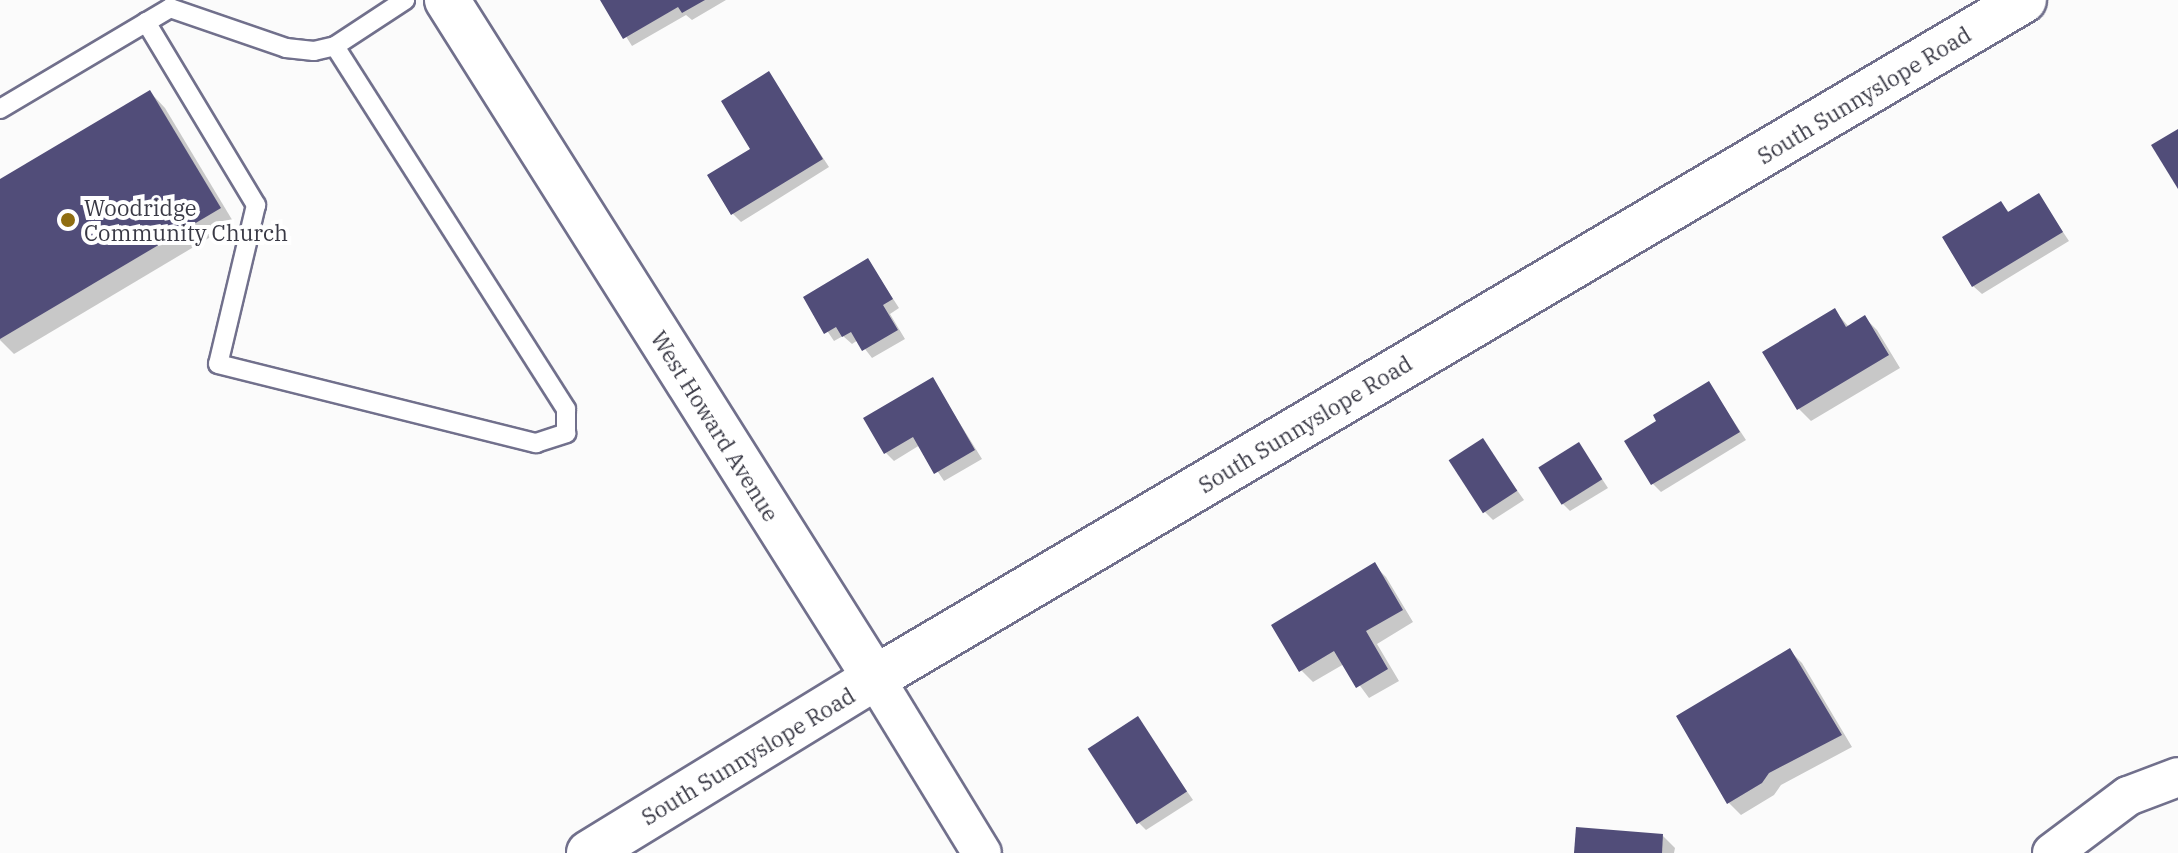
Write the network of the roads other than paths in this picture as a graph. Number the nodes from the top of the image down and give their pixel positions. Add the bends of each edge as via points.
1 (405, 0) edge
2 (447, 0) edge
3 (2024, 0) edge
4 (146, 22) junction
5 (335, 46) junction
6 (0, 109) edge
7 (875, 678) junction
8 (2178, 777) edge
9 (589, 853) edge
10 (982, 853) edge
11 (2052, 853) edge

1 - 5 lane
2 - 7 street, West Howard Avenue
3 - 7 street, South Sunnyslope Road
4 - 5 lane via 170,8 286,48 314,51
4 - 5 lane via 256,205 218,364 536,443 566,433 566,409
4 - 6 lane
7 - 9 street, South Sunnyslope Road
7 - 10 street, West Howard Avenue
8 - 11 street via 2128,796

